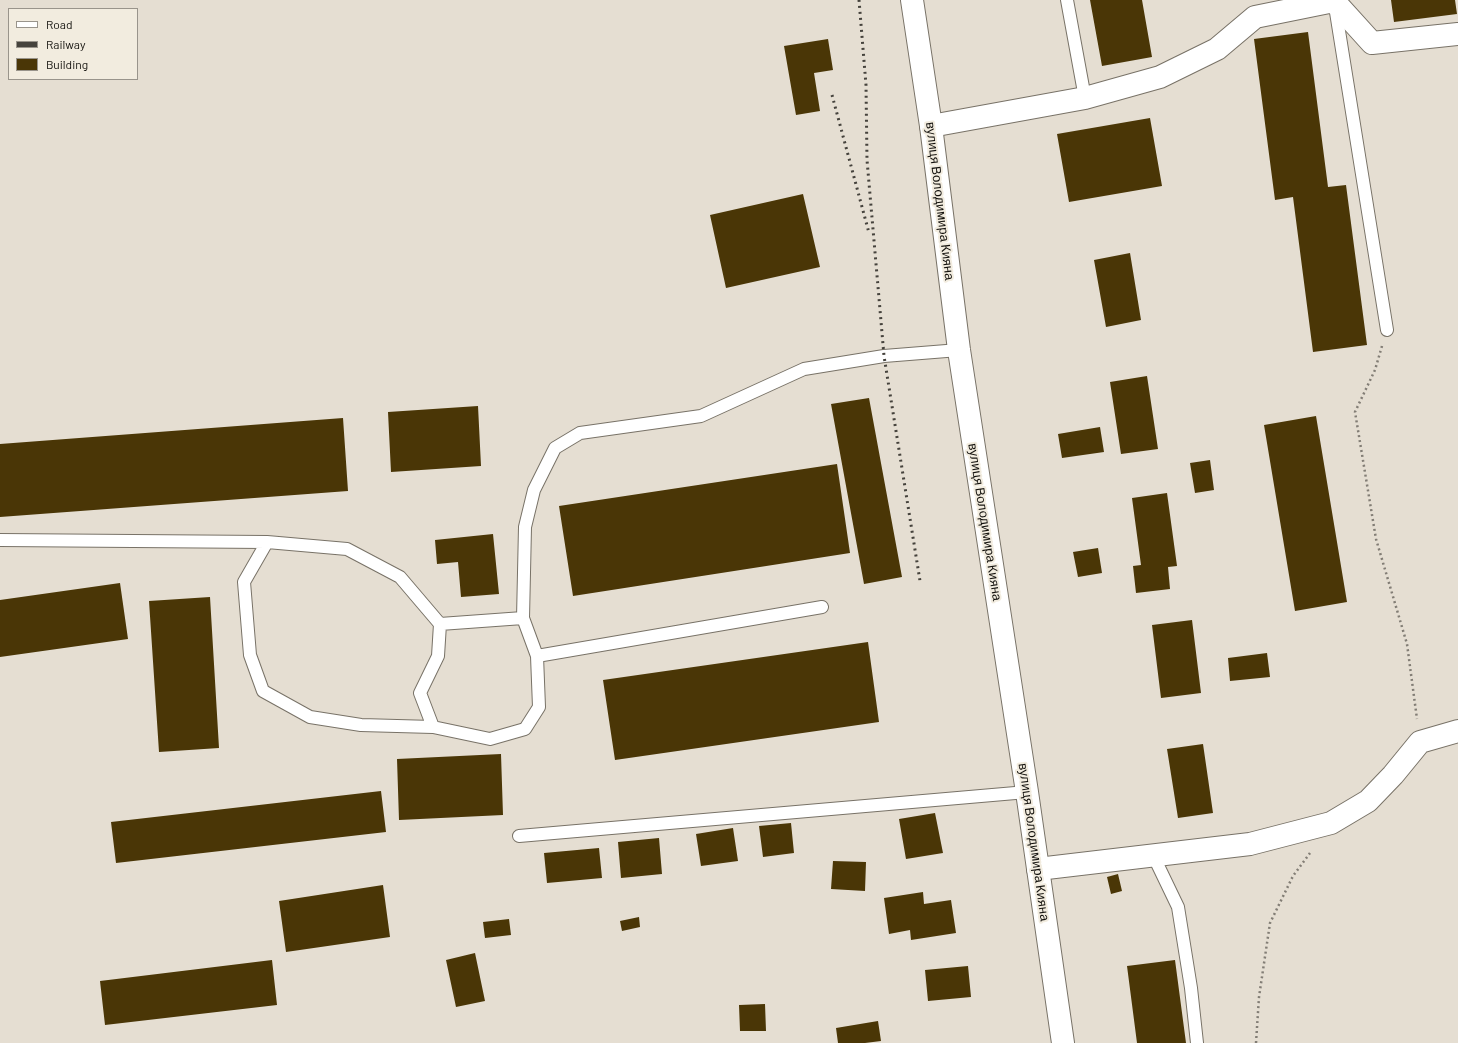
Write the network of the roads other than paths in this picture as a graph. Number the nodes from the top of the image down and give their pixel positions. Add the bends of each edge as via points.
1 (912, 0) edge
2 (1067, 0) edge
3 (1334, 1) junction
4 (1458, 34) edge
5 (1085, 98) junction
6 (931, 126) junction
7 (1386, 330) road end
8 (959, 350) junction
9 (0, 540) edge
10 (267, 542) junction
11 (822, 607) dead end
12 (523, 618) junction
13 (440, 624) junction
14 (537, 656) junction
15 (433, 727) junction
16 (1458, 731) edge
17 (1027, 792) junction
18 (519, 836) dead end
19 (1153, 855) junction
20 (1038, 869) junction
21 (1063, 1043) edge
22 (1197, 1043) edge

1 - 6 main road, вулиця Володимира Кияна
2 - 5 lane
3 - 4 main road via 1372,43
3 - 5 main road via 1255,17 1217,49 1160,78
3 - 7 lane
5 - 6 main road
6 - 8 main road, вулиця Володимира Кияна
8 - 12 lane via 884,356 804,369 701,416 580,433 555,448 534,490 525,527
8 - 17 main road, вулиця Володимира Кияна
9 - 10 lane
10 - 13 lane via 347,549 400,577
10 - 15 lane via 244,582 250,655 263,691 310,717 361,725
11 - 14 lane
12 - 13 lane
12 - 14 lane
13 - 15 lane via 438,656 420,693
14 - 15 lane via 539,707 525,729 490,739
16 - 19 main road via 1420,742 1368,801 1331,823 1250,844
17 - 18 lane
17 - 20 main road, вулиця Володимира Кияна
19 - 20 main road
19 - 22 lane via 1178,907
20 - 21 main road, вулиця Володимира Кияна

